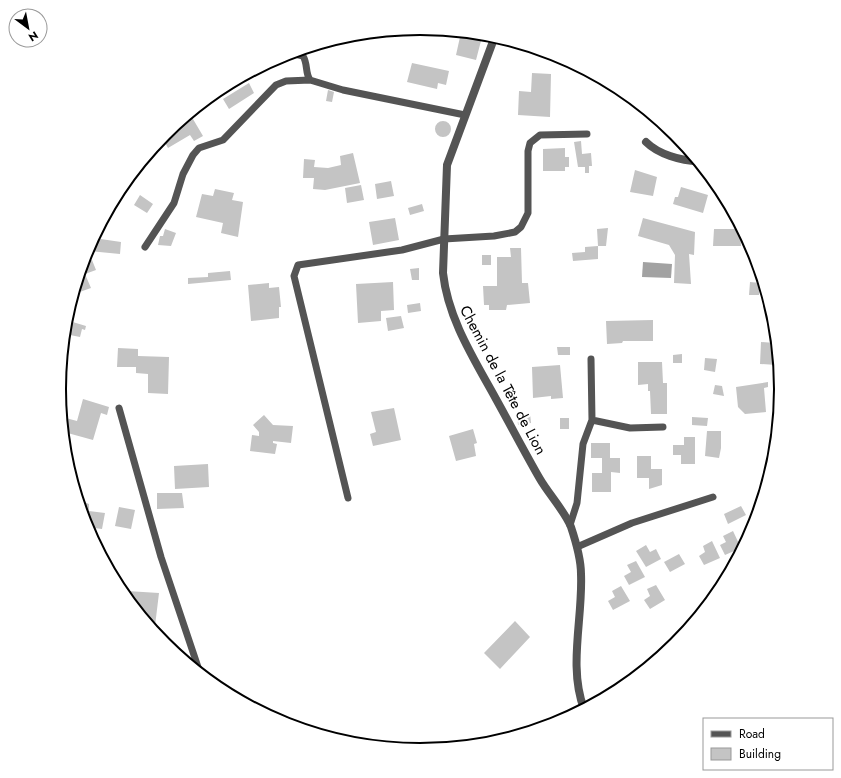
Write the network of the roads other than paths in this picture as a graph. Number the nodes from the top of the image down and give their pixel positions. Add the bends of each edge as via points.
1 (493, 43) edge
2 (302, 56) edge
3 (310, 80) junction
4 (465, 115) junction
5 (587, 134) dead end
6 (646, 142) dead end
7 (691, 161) edge
8 (444, 239) junction
9 (145, 247) dead end
10 (591, 359) dead end
11 (119, 408) dead end
12 (592, 420) junction
13 (664, 427) dead end
14 (713, 497) dead end
15 (348, 498) dead end
16 (570, 525) junction
17 (577, 547) junction
18 (197, 663) edge
19 (583, 703) edge

1 - 4 street, Chemin de la Tête de Lion
2 - 3 lane via 306,61 307,76
3 - 4 lane via 344,90
3 - 9 lane via 286,80 276,85 223,140 200,148 193,155 183,174 174,203
4 - 8 street, Chemin de la Tête de Lion via 447,165
5 - 8 lane via 540,135 530,143 528,213 521,227 514,232 494,236
6 - 7 street via 651,147 684,161
8 - 15 lane via 402,250 298,265 294,276
8 - 16 street, Chemin de la Tête de Lion via 443,272 450,308 515,436
10 - 12 lane
11 - 18 lane via 161,557
12 - 13 lane via 630,428
12 - 16 lane via 583,444 577,503
14 - 17 lane via 632,523
16 - 17 street, Chemin de la Tête de Lion
17 - 19 street, Chemin de la Tête de Lion via 582,573 578,685

